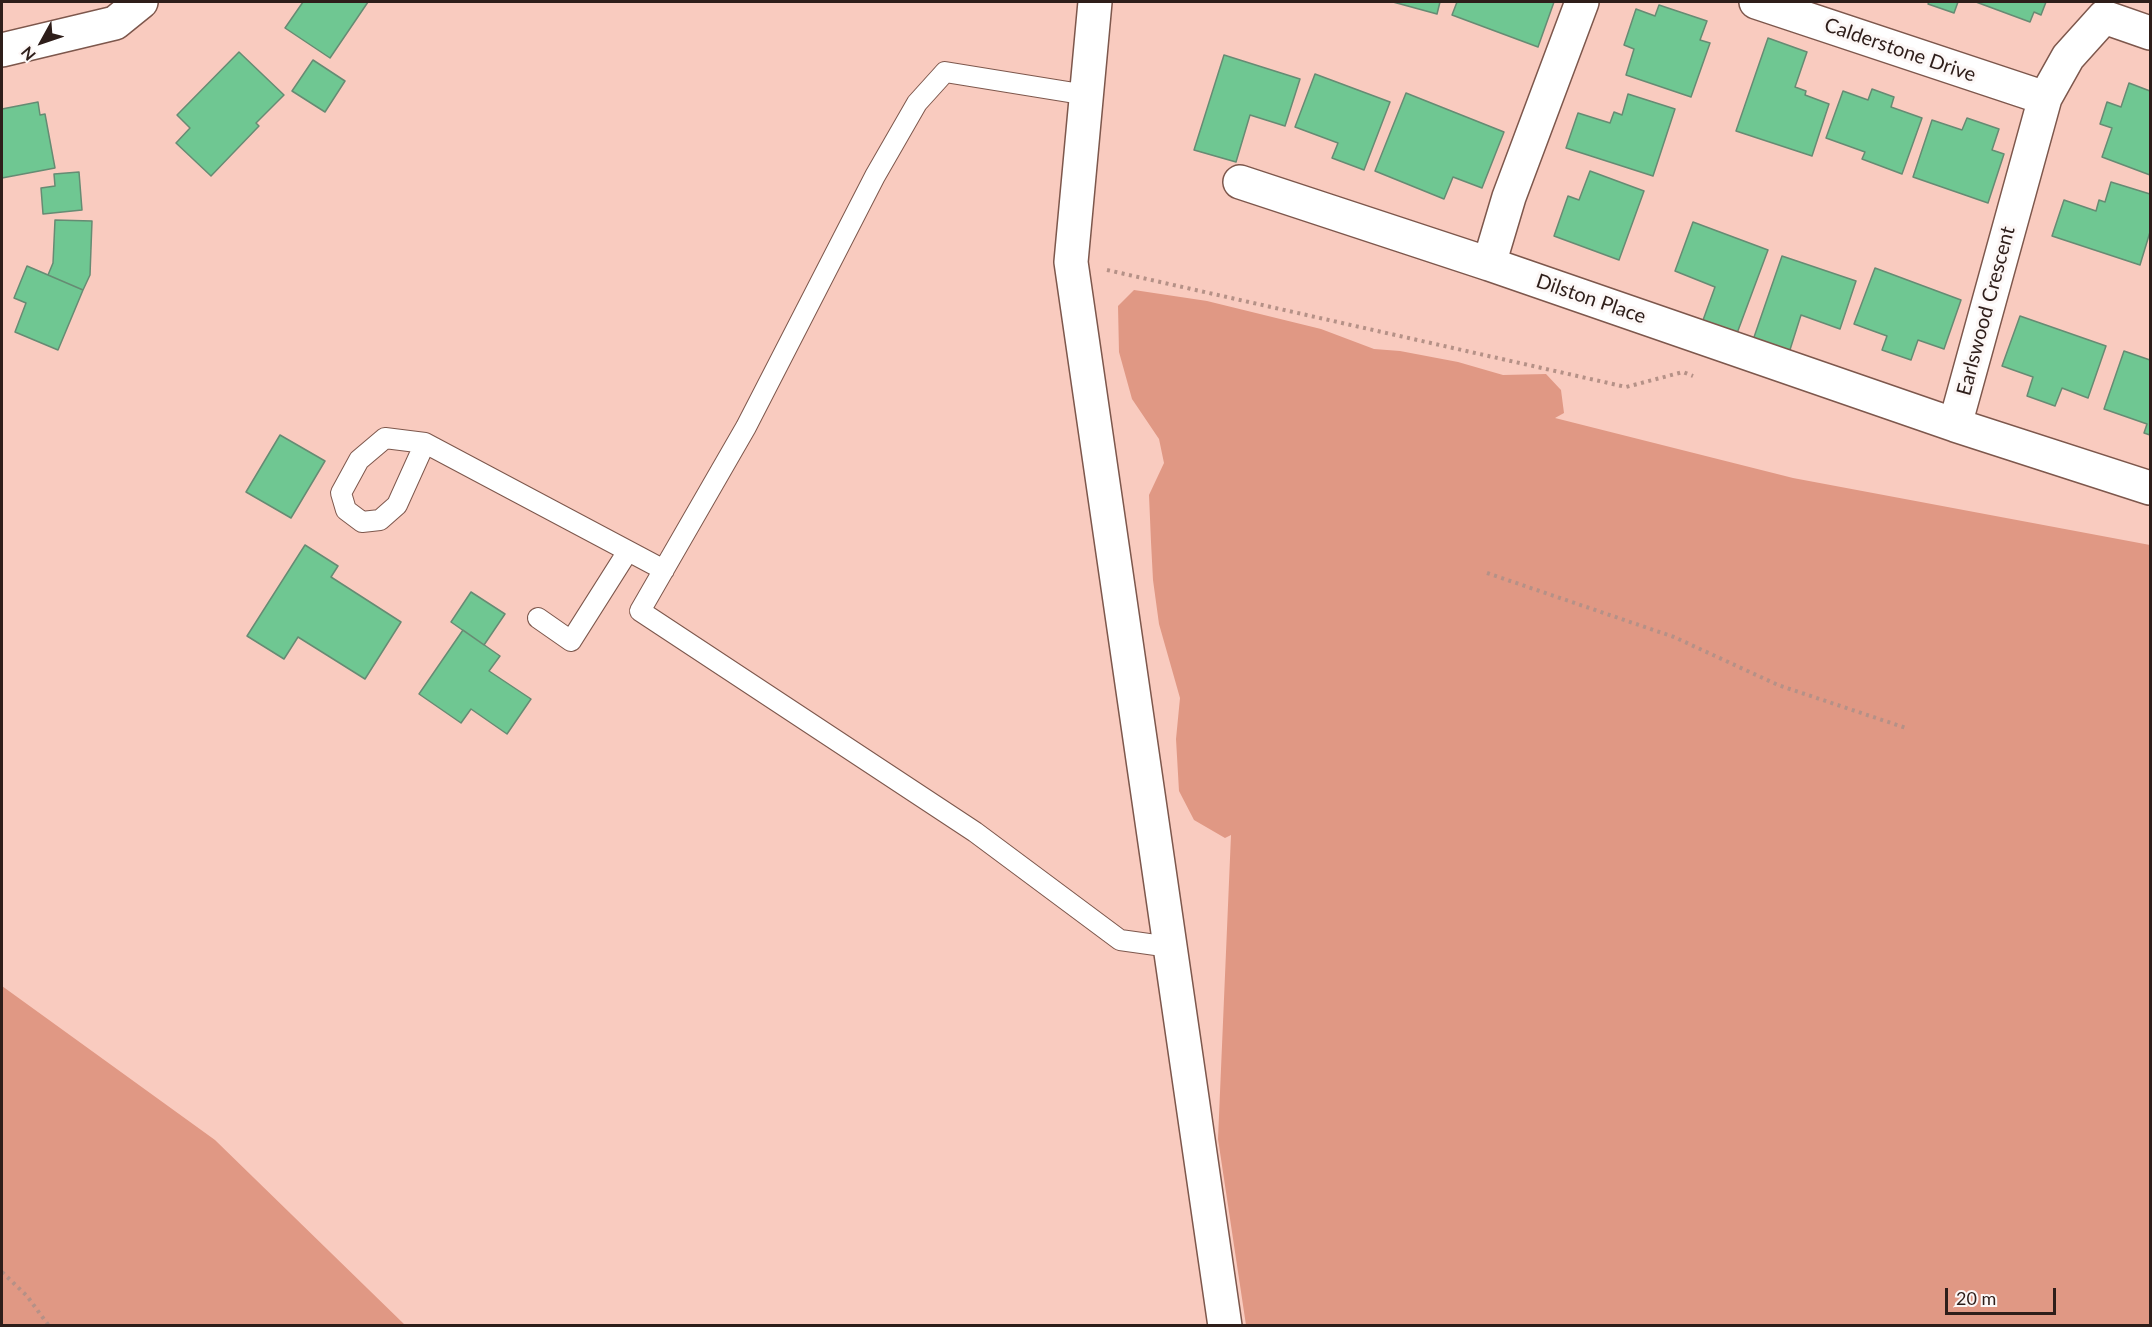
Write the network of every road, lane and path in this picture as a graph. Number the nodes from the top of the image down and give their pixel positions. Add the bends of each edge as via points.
1 (141, 2) edge
2 (1095, 2) edge
3 (1582, 2) edge
4 (1756, 2) edge
5 (2103, 9) edge
6 (2151, 33) edge
7 (2, 51) edge
8 (1088, 94) junction
9 (2045, 98) junction
10 (1240, 182) dead end
11 (1071, 262) junction
12 (1489, 264) junction
13 (1694, 376) dead end
14 (1955, 425) junction
15 (425, 443) junction
16 (2151, 488) edge
17 (628, 551) junction
18 (664, 570) junction
19 (1487, 573) dead end
20 (538, 618) dead end
21 (1906, 728) dead end
22 (1170, 947) junction
23 (2, 1272) edge
24 (49, 1326) edge
25 (1225, 1326) edge

1 - 7 street via 115,23
2 - 8 street
3 - 12 street via 1509,197
4 - 9 street, Calderstone Drive
5 - 6 street
5 - 9 street, Earlswood Crescent via 2068,57
8 - 11 street
8 - 18 lane via 945,72 917,103 875,176 746,427
9 - 14 street, Earlswood Crescent
10 - 12 street, Dilston Place
11 - 13 path via 1626,387 1683,372
11 - 22 street
12 - 14 street, Dilston Place
14 - 16 street
15 - 15 lane via 384,438 359,460 341,493 346,510 362,522 380,520 397,505
15 - 17 lane
17 - 18 lane
17 - 20 lane via 571,641
18 - 22 lane via 640,611 975,832 1120,940
19 - 21 path via 1674,637 1778,686
22 - 25 street
23 - 24 path via 27,1296

